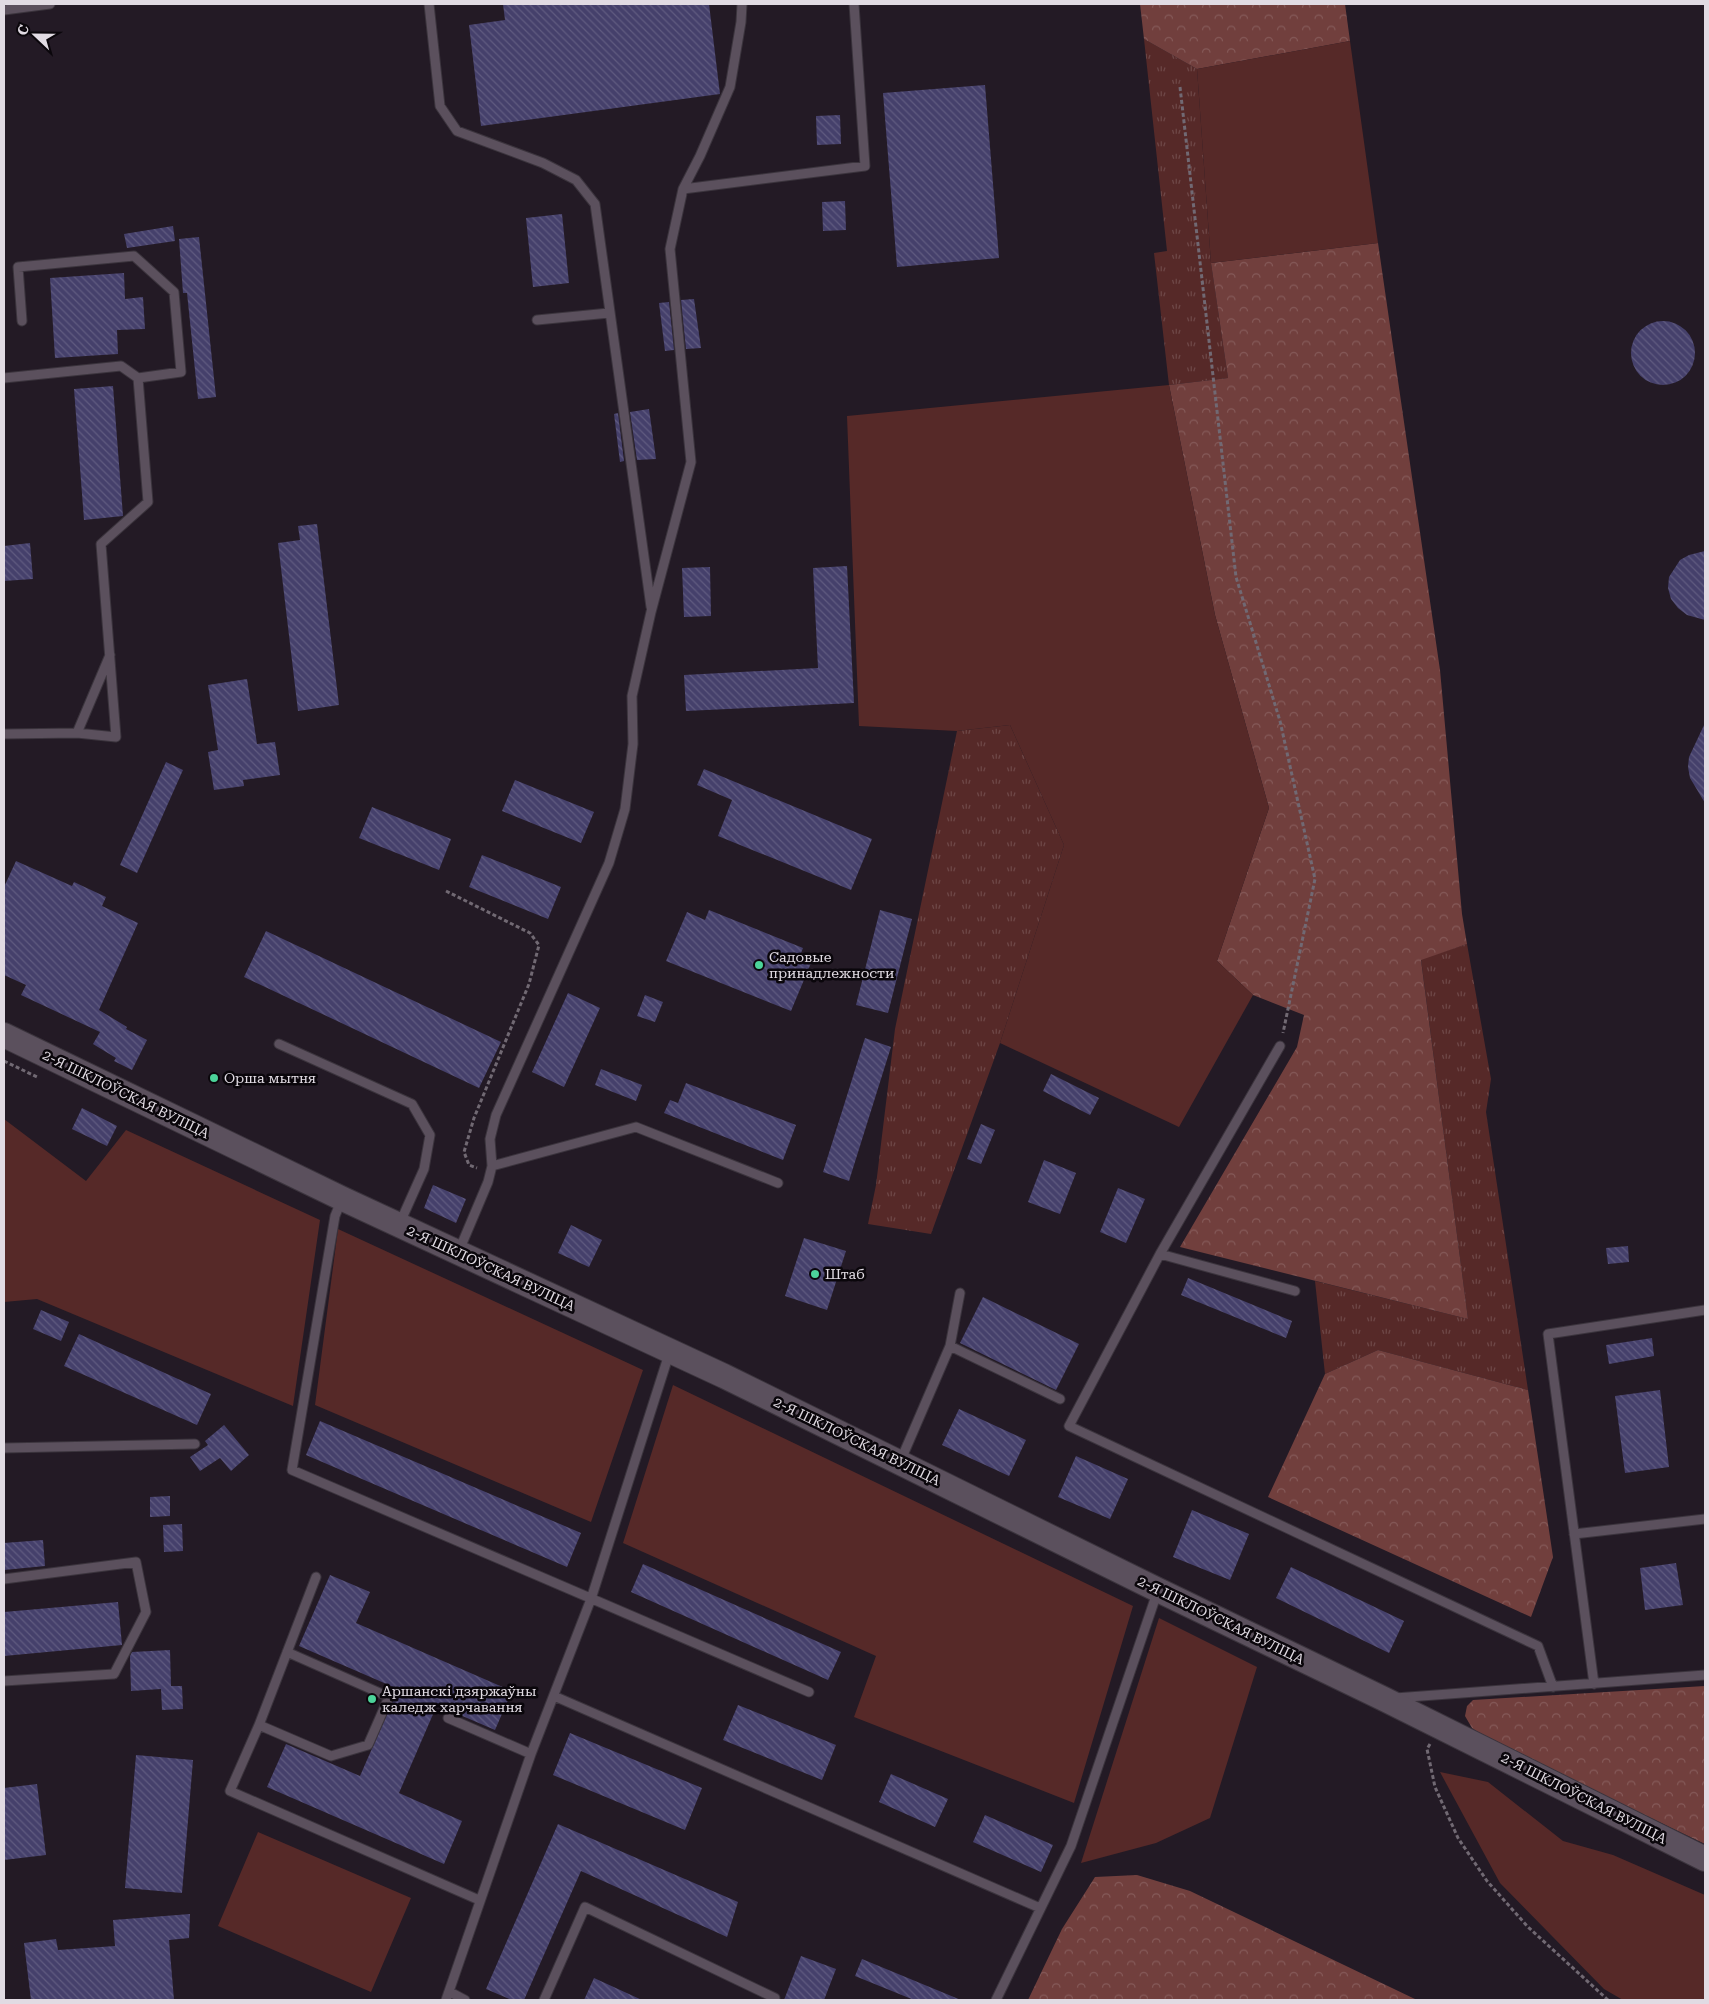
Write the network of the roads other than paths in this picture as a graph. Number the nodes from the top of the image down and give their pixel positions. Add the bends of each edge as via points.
1 (50, 4) edge
2 (429, 4) edge
3 (742, 4) edge
4 (854, 4) edge
5 (4, 10) edge
6 (683, 189) junction
7 (609, 313) junction
8 (537, 320) dead end
9 (22, 321) dead end
10 (4, 378) edge
11 (138, 378) junction
12 (652, 612) junction
13 (110, 655) junction
14 (77, 732) junction
15 (4, 734) edge
16 (4, 1035) edge
17 (279, 1044) dead end
18 (1280, 1046) road end
19 (492, 1166) junction
20 (778, 1183) dead end
21 (342, 1199) junction
22 (399, 1225) junction
23 (458, 1253) junction
24 (1160, 1254) junction
25 (1295, 1291) dead end
26 (960, 1293) dead end
27 (1705, 1310) edge
28 (950, 1346) junction
29 (670, 1351) junction
30 (1060, 1399) dead end
31 (195, 1444) dead end
32 (4, 1448) edge
33 (900, 1462) junction
34 (1705, 1519) edge
35 (1574, 1534) junction
36 (316, 1577) dead end
37 (4, 1579) edge
38 (1158, 1590) junction
39 (591, 1599) junction
40 (287, 1652) junction
41 (1705, 1675) edge
42 (4, 1681) edge
43 (1594, 1684) junction
44 (1553, 1687) junction
45 (809, 1692) dead end
46 (554, 1696) junction
47 (1384, 1698) junction
48 (448, 1718) dead end
49 (259, 1724) junction
50 (530, 1754) junction
51 (1705, 1860) edge
52 (479, 1900) junction
53 (1040, 1908) junction
54 (448, 1996) edge
55 (465, 2000) edge
56 (544, 2000) edge
57 (774, 2000) edge
58 (996, 2000) edge

1 - 5 lane
2 - 7 lane via 440,106 457,131 543,163 576,180 595,204
3 - 6 lane via 730,88
4 - 6 lane via 865,166
6 - 12 lane via 670,249 691,462
7 - 8 lane
7 - 12 lane
9 - 11 lane via 18,267 134,256 174,292 180,372
10 - 11 lane via 121,366
11 - 13 lane via 148,502 101,544
12 - 19 lane via 632,696 633,744 625,809 609,863 496,1115 490,1139
13 - 14 lane
13 - 14 lane via 116,737
14 - 15 lane
16 - 21 street, 2-Я ШКЛОЎСКАЯ ВУЛІЦА
17 - 22 lane via 412,1104 430,1135 424,1169
18 - 24 lane
19 - 20 lane via 636,1127
19 - 23 lane
21 - 22 street, 2-Я ШКЛОЎСКАЯ ВУЛІЦА
21 - 39 lane via 333,1225 292,1470
22 - 23 street, 2-Я ШКЛОЎСКАЯ ВУЛІЦА
23 - 29 street, 2-Я ШКЛОЎСКАЯ ВУЛІЦА
24 - 25 lane
24 - 44 lane via 1069,1426 1538,1646
26 - 28 lane
27 - 35 lane via 1548,1334
28 - 30 lane
28 - 33 lane
29 - 33 street, 2-Я ШКЛОЎСКАЯ ВУЛІЦА
29 - 39 lane
31 - 32 lane
33 - 38 street, 2-Я ШКЛОЎСКАЯ ВУЛІЦА
34 - 35 lane
35 - 43 lane
36 - 40 lane
37 - 42 lane via 136,1562 146,1612 114,1674
38 - 47 street, 2-Я ШКЛОЎСКАЯ ВУЛІЦА
38 - 53 lane via 1071,1846
39 - 45 lane
39 - 46 lane
40 - 49 lane
40 - 49 lane via 389,1697 368,1745 331,1756
41 - 43 lane
43 - 44 lane
44 - 47 lane
46 - 50 lane
46 - 53 lane
47 - 51 street, 2-Я ШКЛОЎСКАЯ ВУЛІЦА
48 - 50 lane
49 - 52 lane via 230,1791
50 - 52 lane
52 - 54 lane
53 - 58 lane
54 - 55 lane
56 - 57 lane via 585,1908

